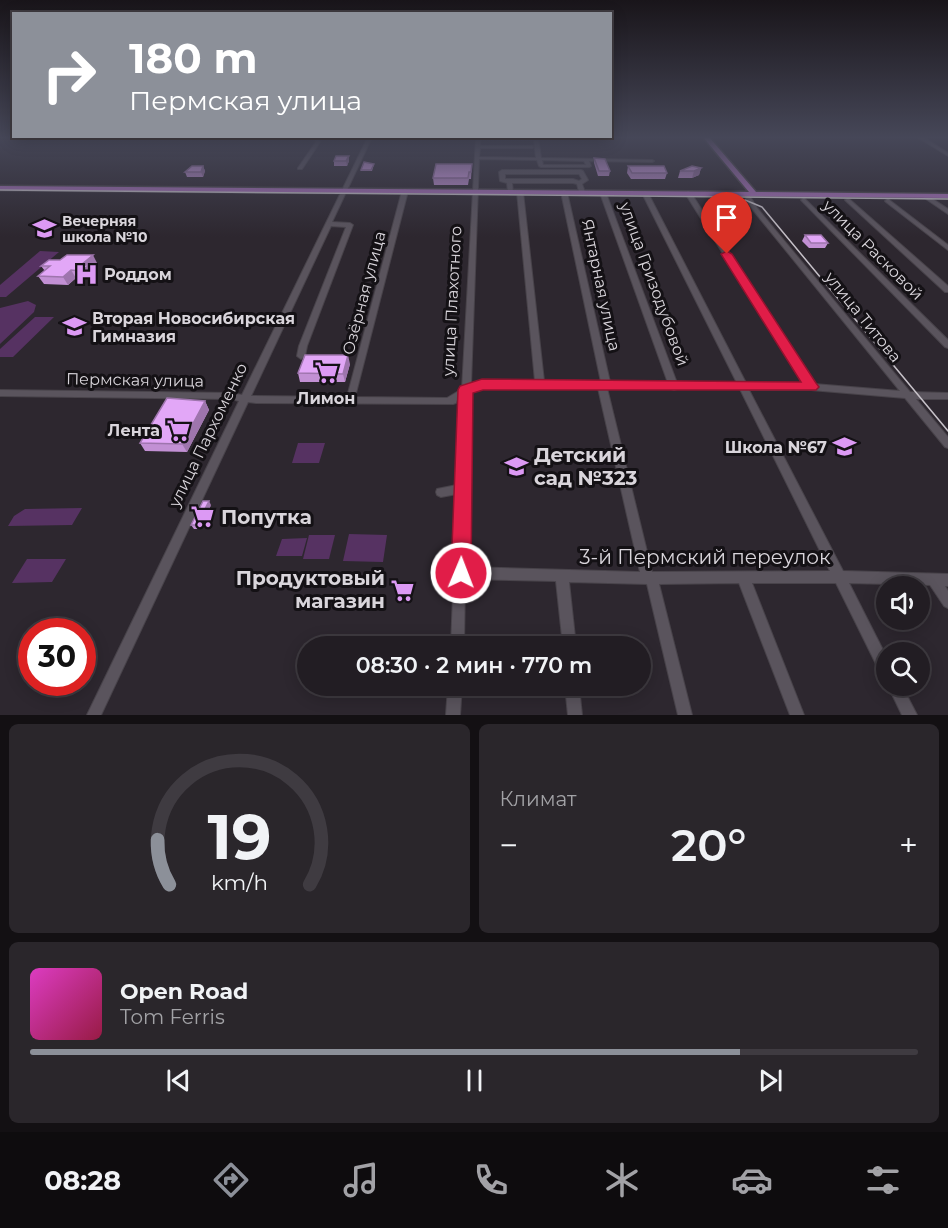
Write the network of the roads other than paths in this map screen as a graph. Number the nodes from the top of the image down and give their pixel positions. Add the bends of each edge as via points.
1 (355, 170) edge
2 (476, 170) edge
3 (729, 170) edge
4 (732, 170) edge
5 (509, 181) junction
6 (579, 183) junction
7 (0, 188) edge
8 (345, 191) junction
9 (405, 191) junction
10 (475, 192) junction
11 (510, 192) junction
12 (520, 192) junction
13 (564, 192) junction
14 (582, 192) junction
15 (603, 193) junction
16 (645, 193) junction
17 (688, 193) junction
18 (750, 194) junction
19 (925, 196) junction
20 (948, 196) edge
21 (804, 200) dead end
22 (848, 200) dead end
23 (888, 201) dead end
24 (948, 212) edge
25 (329, 224) junction
26 (948, 248) edge
27 (948, 290) edge
28 (948, 345) edge
29 (301, 356) dead end
30 (540, 385) junction
31 (604, 385) junction
32 (674, 387) junction
33 (742, 387) junction
34 (811, 387) junction
35 (0, 393) edge
36 (908, 394) junction
37 (466, 395) junction
38 (948, 396) edge
39 (244, 398) junction
40 (350, 401) junction
41 (948, 444) edge
42 (463, 489) junction
43 (441, 492) dead end
44 (461, 573) junction
45 (562, 576) junction
46 (742, 577) junction
47 (841, 577) junction
48 (650, 578) junction
49 (934, 580) junction
50 (948, 580) edge
51 (948, 602) edge
52 (458, 636) edge
53 (568, 636) edge
54 (876, 649) edge
55 (454, 696) edge
56 (573, 696) edge
57 (900, 696) edge
58 (94, 715) edge
59 (453, 715) edge
60 (575, 715) edge
61 (685, 715) edge
62 (797, 715) edge
63 (910, 715) edge

1 - 8 street, улица Пархоменко
2 - 10 street, улица Плахотного
3 - 18 main road, улица Титова
4 - 18 main road, улица Титова
5 - 6 street
5 - 6 street via 503,181 502,172 581,172 585,180
5 - 11 street
6 - 14 street
7 - 8 main road
8 - 9 main road
8 - 25 street, улица Пархоменко
9 - 10 main road
9 - 40 street, Озёрная улица
10 - 11 main road
10 - 37 street, улица Плахотного
11 - 12 main road
12 - 13 main road
12 - 30 street
13 - 14 main road
13 - 31 street, Янтарная улица
14 - 15 main road
15 - 16 main road
15 - 32 street, улица Гризодубовой
16 - 17 main road
16 - 33 street
17 - 18 main road
17 - 34 street
18 - 19 main road
18 - 36 street, улица Титова via 755,208
19 - 20 main road
19 - 24 street
21 - 28 street, улица Расковой
22 - 27 street
23 - 26 street
25 - 29 street via 350,225
25 - 39 street, улица Пархоменко
30 - 31 street, Пермская улица
30 - 37 street, Пермская улица via 482,384
31 - 32 street, Пермская улица
31 - 48 street, Янтарная улица
32 - 33 street, Пермская улица
33 - 34 street, Пермская улица
33 - 47 street
34 - 36 street, Пермская улица
35 - 39 street, Пермская улица
36 - 38 street, Пермская улица
36 - 41 street, улица Титова
37 - 40 street, Пермская улица via 449,402
37 - 42 street, улица Плахотного
39 - 40 street, Пермская улица
39 - 58 street, улица Пархоменко
42 - 43 street
42 - 44 street, улица Плахотного
44 - 45 street, 3-й Пермский переулок
44 - 52 street, улица Плахотного
45 - 48 street, 3-й Пермский переулок
45 - 53 street
46 - 47 street, 3-й Пермский переулок
46 - 48 street, 3-й Пермский переулок
46 - 62 street
47 - 49 street, 3-й Пермский переулок
47 - 54 street
48 - 61 street, Янтарная улица
49 - 50 street, 3-й Пермский переулок
49 - 51 street
55 - 59 street
56 - 60 street
57 - 63 street

